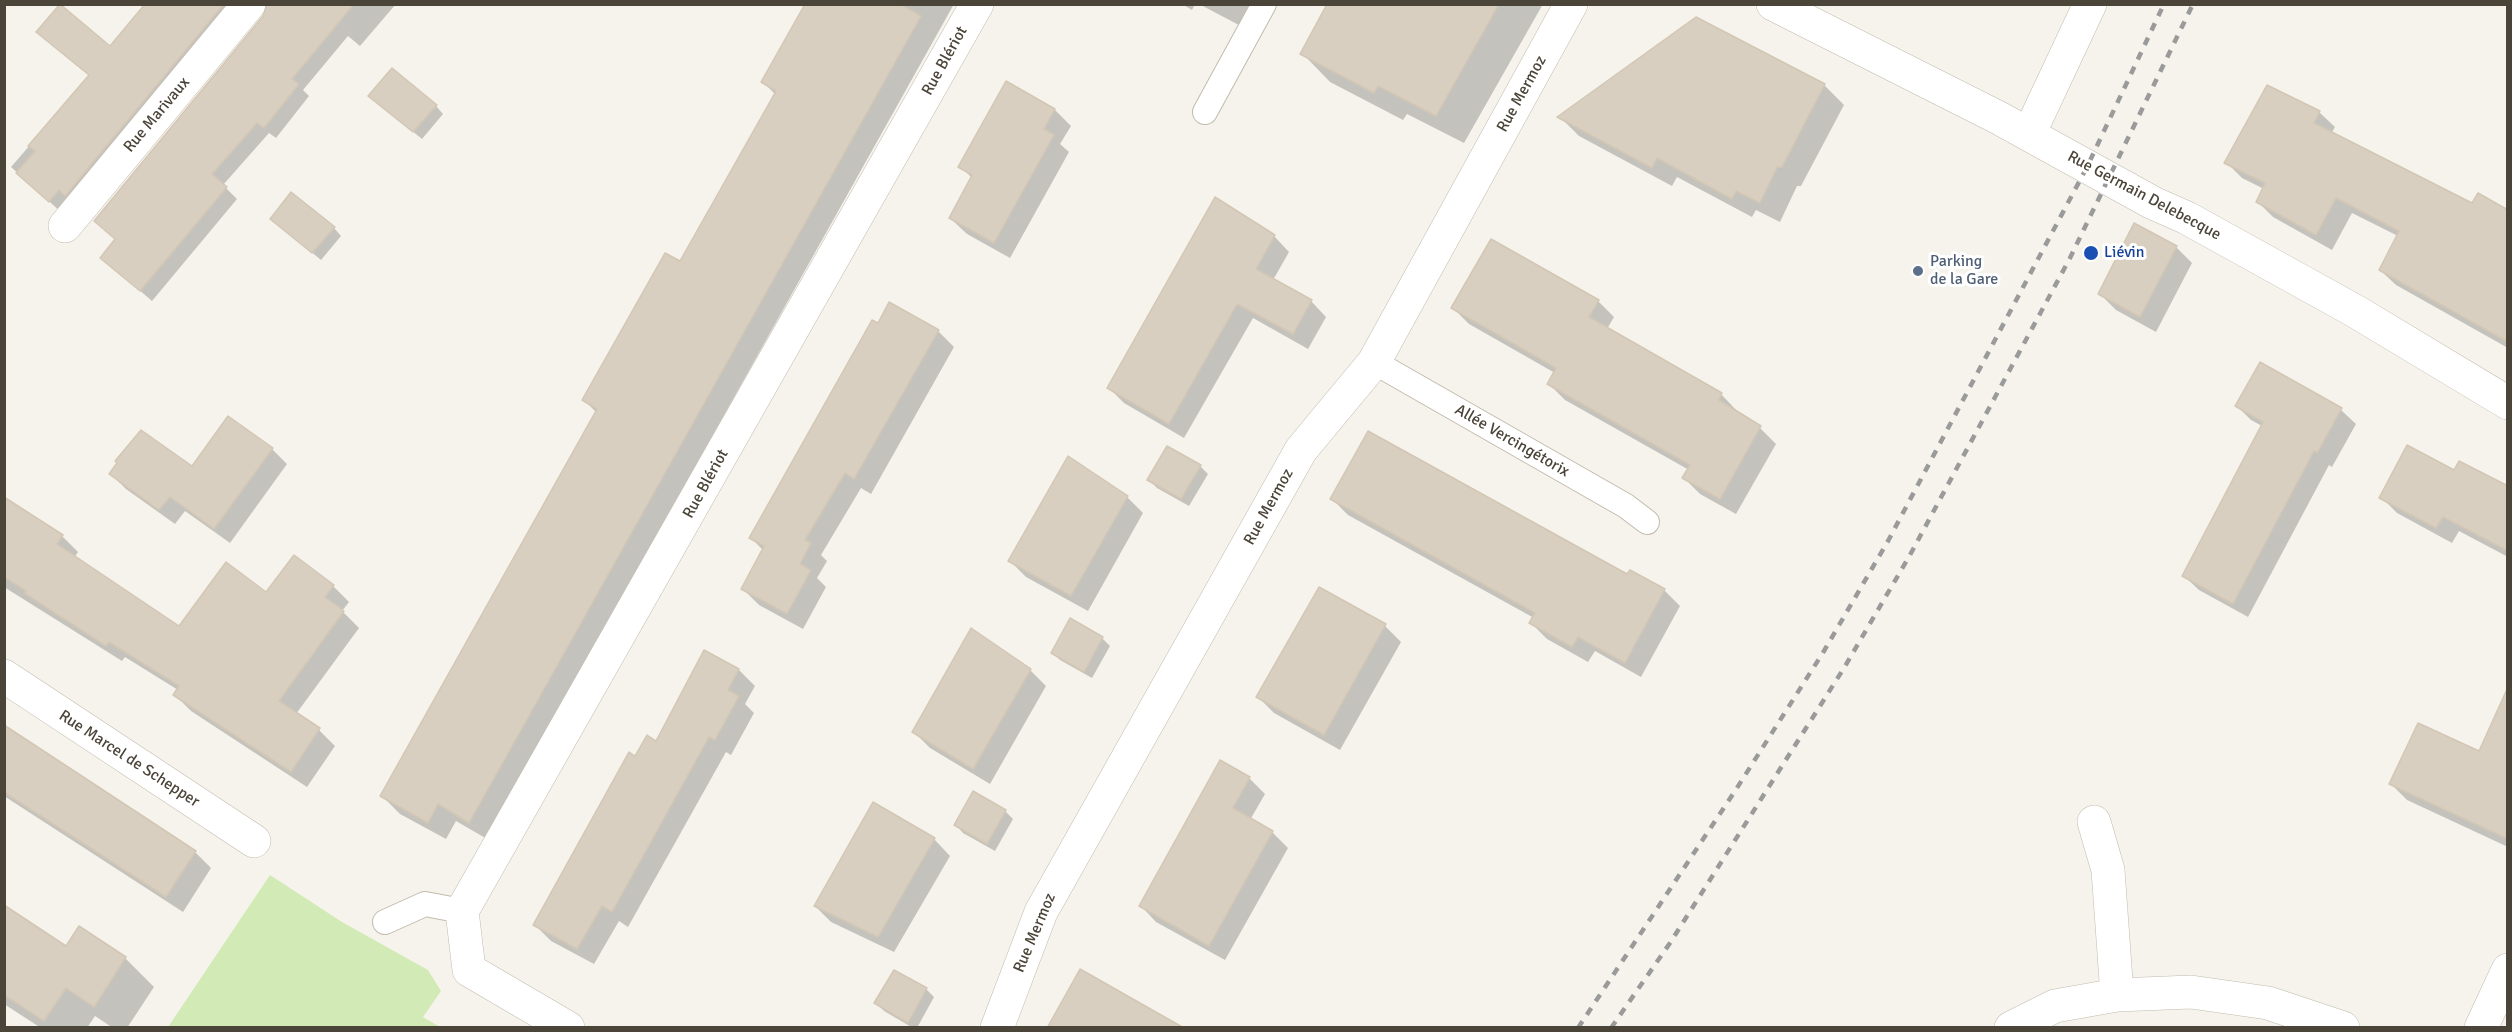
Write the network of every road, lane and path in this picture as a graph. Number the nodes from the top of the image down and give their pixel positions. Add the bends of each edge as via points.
1 (249, 4) edge
2 (977, 4) edge
3 (1264, 4) edge
4 (1571, 4) edge
5 (1773, 4) edge
6 (2090, 4) edge
7 (1205, 112) dead end
8 (2029, 134) junction
9 (65, 226) dead end
10 (1374, 362) junction
11 (2508, 403) edge
12 (1647, 522) dead end
13 (4, 676) edge
14 (2094, 822) dead end
15 (254, 841) dead end
16 (462, 911) junction
17 (385, 922) dead end
18 (2508, 970) edge
19 (2117, 995) junction
20 (568, 1028) edge
21 (997, 1028) edge
22 (2011, 1028) edge
23 (2343, 1028) edge
24 (2481, 1028) edge

1 - 9 street, Rue Marivaux
2 - 16 street, Rue Blériot
3 - 7 lane
4 - 10 street, Rue Mermoz
5 - 8 street, Rue Germain Delebecque
6 - 8 street
8 - 11 street, Rue Germain Delebecque via 2355,311
10 - 12 lane, Allée Vercingétorix via 1626,506
10 - 21 street, Rue Mermoz via 1301,450 1041,912
13 - 15 street, Rue Marcel de Schepper
14 - 19 street via 2108,870
16 - 17 lane via 425,904
16 - 20 street via 469,970
18 - 24 street
19 - 22 street via 2055,1006
19 - 23 street via 2192,992 2268,1003

